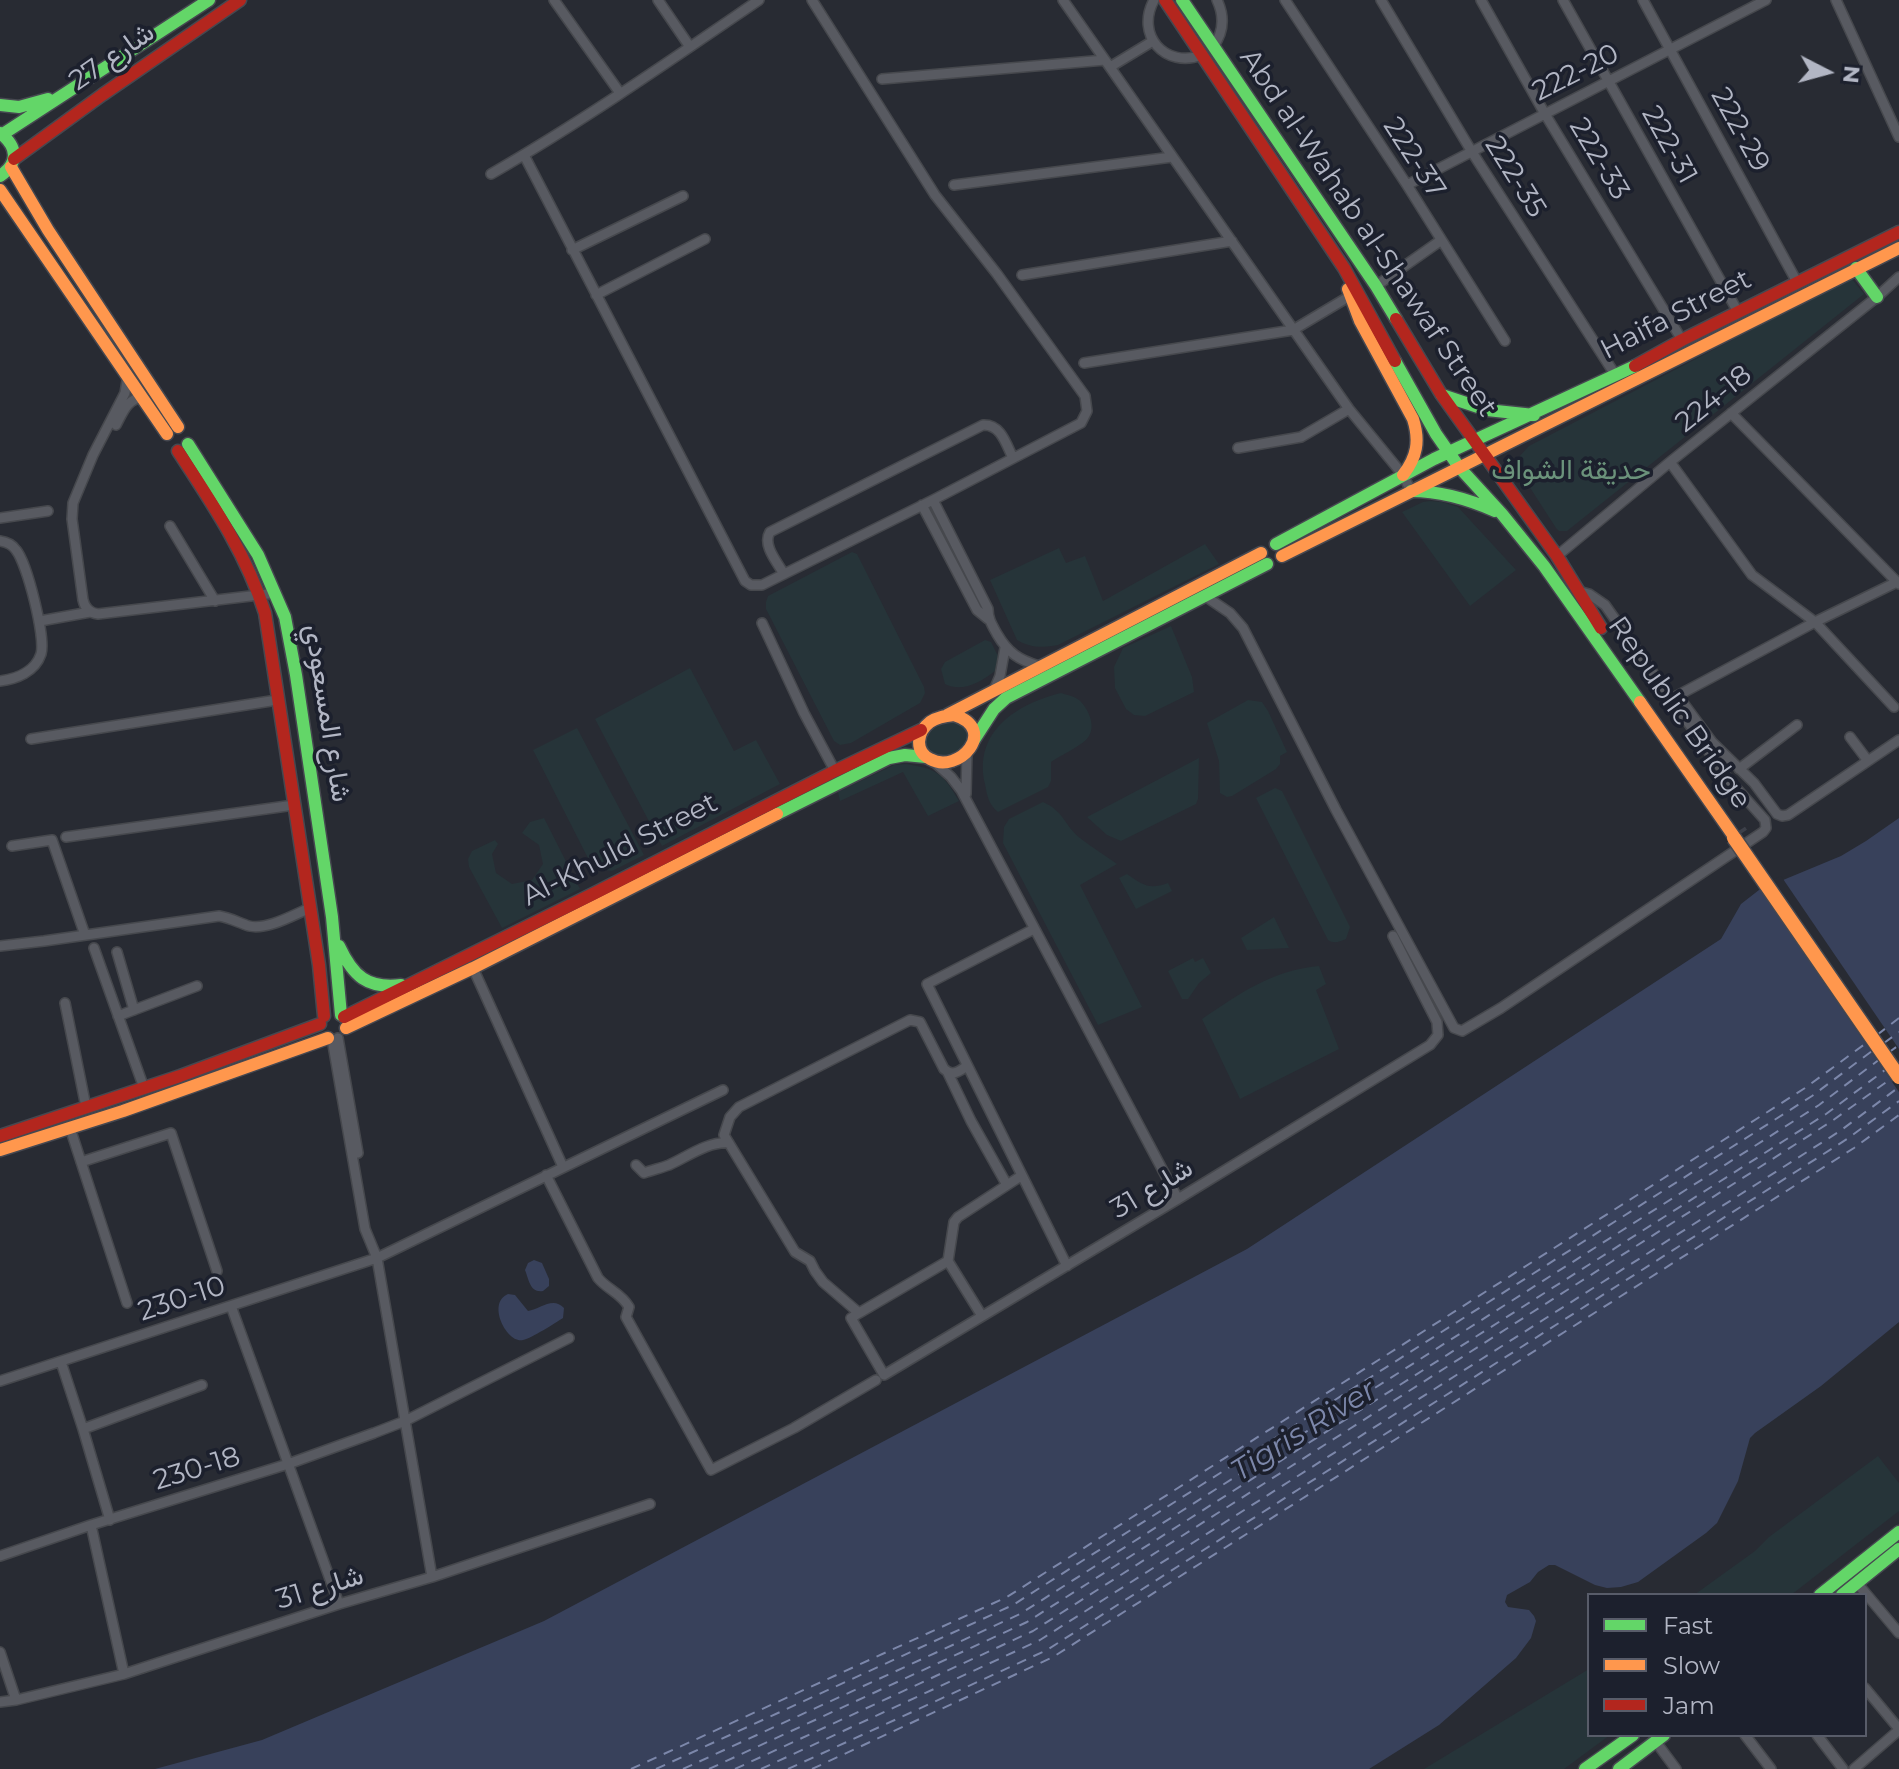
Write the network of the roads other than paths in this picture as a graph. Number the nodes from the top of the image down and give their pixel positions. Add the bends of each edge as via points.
1 (209, 0) edge
2 (240, 0) edge
3 (554, 0) edge
4 (658, 0) edge
5 (759, 0) edge
6 (812, 0) edge
7 (1063, 0) edge
8 (1154, 0) edge
9 (1165, 0) edge
10 (1182, 0) edge
11 (1217, 0) edge
12 (1285, 0) edge
13 (1381, 0) edge
14 (1481, 0) edge
15 (1563, 0) edge
16 (1643, 0) edge
17 (1766, 0) edge
18 (1836, 0) edge
19 (1153, 41) junction
20 (690, 47) junction
21 (1670, 49) junction
22 (1207, 51) junction
23 (1107, 64) junction
24 (882, 79) dead end
25 (1608, 81) junction
26 (71, 92) junction
27 (620, 93) junction
28 (0, 105) edge
29 (1545, 114) junction
30 (2, 134) edge
31 (1899, 137) edge
32 (1472, 152) junction
33 (524, 155) junction
34 (1172, 157) junction
35 (9, 167) edge
36 (491, 174) dead end
37 (954, 185) dead end
38 (1407, 185) junction
39 (0, 190) edge
40 (683, 196) dead end
41 (1899, 232) edge
42 (705, 239) dead end
43 (1232, 241) junction
44 (1440, 241) junction
45 (1899, 248) edge
46 (572, 250) junction
47 (1344, 268) junction
48 (1856, 268) junction
49 (1022, 275) dead end
50 (1899, 277) edge
51 (1797, 282) junction
52 (1376, 286) junction
53 (596, 295) junction
54 (1350, 296) junction
55 (1877, 297) junction
56 (1738, 312) junction
57 (1293, 330) junction
58 (1682, 340) junction
59 (1505, 341) dead end
60 (1084, 363) dead end
61 (128, 375) junction
62 (1616, 376) junction
63 (1441, 394) junction
64 (143, 397) junction
65 (1349, 409) junction
66 (1731, 413) junction
67 (1534, 415) junction
68 (1475, 441) junction
69 (183, 447) dead end
70 (1238, 448) dead end
71 (1449, 452) junction
72 (1484, 455) junction
73 (1013, 458) junction
74 (1670, 462) junction
75 (90, 464) junction
76 (1459, 467) junction
77 (1403, 475) junction
78 (1411, 491) junction
79 (933, 500) junction
80 (922, 505) junction
81 (48, 511) dead end
82 (1502, 514) junction
83 (0, 518) edge
84 (170, 526) dead end
85 (0, 541) edge
86 (1557, 556) junction
87 (784, 574) junction
88 (1898, 583) edge
89 (1577, 591) junction
90 (268, 594) junction
91 (1205, 596) junction
92 (215, 601) junction
93 (90, 612) junction
94 (1587, 617) junction
95 (988, 619) junction
96 (40, 621) junction
97 (1815, 622) junction
98 (762, 623) dead end
99 (1101, 643) junction
100 (1005, 648) junction
101 (1039, 666) junction
102 (0, 681) edge
103 (994, 690) junction
104 (1675, 698) junction
105 (277, 700) junction
106 (1894, 707) dead end
107 (947, 715) junction
108 (1797, 725) dead end
109 (921, 730) junction
110 (1850, 737) dead end
111 (31, 739) dead end
112 (1899, 740) edge
113 (971, 746) junction
114 (929, 758) junction
115 (1868, 761) junction
116 (1739, 769) junction
117 (835, 771) junction
118 (294, 805) junction
119 (969, 805) junction
120 (1737, 834) junction
121 (66, 837) dead end
122 (12, 846) dead end
123 (310, 908) junction
124 (1034, 929) junction
125 (85, 935) junction
126 (334, 936) junction
127 (1393, 936) dead end
128 (0, 946) edge
129 (94, 948) dead end
130 (117, 952) dead end
131 (473, 968) junction
132 (408, 984) junction
133 (197, 986) dead end
134 (65, 1003) dead end
135 (134, 1010) junction
136 (118, 1016) junction
137 (322, 1020) junction
138 (338, 1029) junction
139 (1899, 1061) edge
140 (967, 1066) junction
141 (948, 1073) junction
142 (1899, 1077) edge
143 (144, 1088) junction
144 (723, 1090) dead end
145 (86, 1107) junction
146 (70, 1128) junction
147 (0, 1136) edge
148 (729, 1143) junction
149 (0, 1150) edge
150 (81, 1162) junction
151 (636, 1165) dead end
152 (563, 1167) junction
153 (546, 1175) junction
154 (1021, 1176) junction
155 (1007, 1185) junction
156 (1178, 1199) junction
157 (377, 1258) junction
158 (948, 1261) junction
159 (1067, 1266) junction
160 (217, 1271) dead end
161 (127, 1303) dead end
162 (231, 1306) junction
163 (859, 1313) junction
164 (982, 1316) junction
165 (569, 1338) dead end
166 (61, 1362) junction
167 (880, 1378) junction
168 (0, 1381) edge
169 (202, 1385) dead end
170 (405, 1421) junction
171 (83, 1429) junction
172 (288, 1464) junction
173 (650, 1504) dead end
174 (110, 1520) junction
175 (91, 1525) junction
176 (1899, 1532) edge
177 (1899, 1549) edge
178 (0, 1556) edge
179 (432, 1577) junction
180 (1857, 1583) junction
181 (1823, 1593) edge
182 (1844, 1593) edge
183 (1865, 1593) edge
184 (1867, 1595) edge
185 (339, 1604) junction
186 (1899, 1633) edge
187 (0, 1652) edge
188 (124, 1674) junction
189 (1867, 1690) edge
190 (16, 1700) junction
191 (0, 1702) edge
192 (1899, 1729) edge
193 (1630, 1737) edge
194 (1747, 1737) edge
195 (1819, 1737) edge
196 (1660, 1738) edge
197 (1585, 1769) edge
198 (1619, 1769) edge
199 (1676, 1769) edge
200 (1771, 1769) edge
201 (1843, 1769) edge
202 (1854, 1769) edge

1 - 26 main road, شارع 27
2 - 35 main road, شارع 27
3 - 27 street
4 - 20 street
5 - 20 street
6 - 73 street via 935,195 1085,396 1087,411 1081,423
7 - 23 street
8 - 19 street via 1147,22
9 - 22 main road, Abd al-Wahab al-Shawaf Street
10 - 22 main road, Abd al-Wahab al-Shawaf Street
11 - 22 street via 1223,24
12 - 38 street, 222-37
13 - 32 street, 222-35
14 - 29 street, 222-33
15 - 25 street, 222-31
16 - 21 street, 222-29
17 - 21 street, 222-20
18 - 31 street
19 - 22 street via 1175,57 1189,59
19 - 23 street
20 - 27 street
21 - 25 street, 222-20
21 - 51 street, 222-29
22 - 47 main road, Abd al-Wahab al-Shawaf Street
22 - 52 main road, Abd al-Wahab al-Shawaf Street
23 - 24 street
23 - 34 street
25 - 29 street, 222-20
25 - 56 street, 222-31
26 - 28 main road via 27,106
26 - 30 main road, شارع 27
27 - 33 street
29 - 32 street, 222-20
29 - 58 street, 222-33
30 - 35 main road via 13,145
32 - 38 street, 222-20
32 - 62 street, 222-35
33 - 36 street
33 - 46 street
34 - 37 street
34 - 43 street
35 - 64 main road via 172,431
38 - 44 street, 222-37
39 - 61 main road
40 - 46 street
41 - 51 main road, Haifa Street
42 - 53 street
43 - 49 street
43 - 57 street
44 - 52 street
44 - 59 street, 222-37
45 - 48 main road, Haifa Street
46 - 53 street
47 - 54 main road
47 - 71 main road, Abd al-Wahab al-Shawaf Street
48 - 55 main road
48 - 72 main road, Haifa Street
50 - 55 street, 224-18
51 - 56 main road, Haifa Street
52 - 63 main road, Abd al-Wahab al-Shawaf Street
53 - 87 street via 745,581 758,586
54 - 57 street
54 - 77 main road via 1416,424 1415,456
55 - 66 street, 224-18
56 - 58 main road, Haifa Street
57 - 60 street
57 - 65 street
58 - 62 main road, Haifa Street
61 - 64 main road
61 - 75 street via 125,393
62 - 67 main road, Haifa Street
63 - 67 main road via 1489,412
63 - 68 main road, Abd al-Wahab al-Shawaf Street
64 - 75 street via 126,405
65 - 70 street via 1301,437
65 - 77 street
66 - 74 street, 224-18
66 - 88 street
67 - 68 main road, Haifa Street
68 - 71 main road
68 - 72 main road, Abd al-Wahab al-Shawaf Street
69 - 90 main road, شارع المسعودي
71 - 76 main road, Abd al-Wahab al-Shawaf Street
71 - 77 main road
72 - 76 main road
72 - 86 main road, Abd al-Wahab al-Shawaf Street
73 - 79 street
73 - 87 street via 997,428 983,425 770,532 767,544
74 - 86 street, 224-18
74 - 97 street via 1752,575
75 - 93 street via 72,511 84,605
76 - 78 main road
76 - 82 main road, Abd al-Wahab al-Shawaf Street
77 - 78 street
77 - 78 main road via 1279,550
78 - 82 main road via 1448,494
79 - 80 street
79 - 95 street via 988,609
80 - 87 street
80 - 95 street via 977,610
81 - 83 street
82 - 94 main road, Abd al-Wahab al-Shawaf Street
84 - 92 street
85 - 96 street via 15,548 22,560
86 - 89 main road, Abd al-Wahab al-Shawaf Street
88 - 97 street
89 - 94 main road, Abd al-Wahab al-Shawaf Street
89 - 104 street via 1605,605
90 - 92 street
90 - 105 main road, شارع المسعودي
90 - 126 main road, شارع المسعودي via 285,617
91 - 99 main road
91 - 99 main road via 1264,558
91 - 104 street via 1243,628 1336,810 1459,1031 1766,828
92 - 93 street
93 - 96 street
94 - 120 main road, Republic Bridge
95 - 100 street
96 - 102 street via 41,654 30,670
97 - 104 street
97 - 106 street
98 - 117 street
99 - 101 main road
99 - 113 main road via 1006,698
100 - 101 street
100 - 103 street
101 - 103 main road
103 - 107 main road
104 - 116 street
105 - 111 street
105 - 118 main road, شارع المسعودي
107 - 109 main road
107 - 113 main road via 969,722 974,730
108 - 116 street
109 - 114 main road via 918,747
109 - 117 main road, Al-Khuld Street
110 - 115 street
112 - 115 street
113 - 114 main road via 953,760
113 - 119 street via 965,785
114 - 119 street via 957,784
114 - 131 main road, Al-Khuld Street via 889,758
115 - 116 street via 1782,816
117 - 132 main road, Al-Khuld Street
118 - 121 street
118 - 123 main road, شارع المسعودي
119 - 124 street
120 - 139 main road, Republic Bridge
120 - 142 main road, Republic Bridge, bridge
122 - 125 street via 52,840
123 - 125 street via 266,925 219,916
123 - 137 main road, شارع المسعودي
124 - 140 street via 927,984
124 - 156 street
125 - 128 street
126 - 132 main road via 359,977 378,986
126 - 138 main road, شارع المسعودي
127 - 156 street, شارع 31 via 1437,1022 1438,1035 1430,1045
129 - 136 street
130 - 135 street
131 - 138 main road, Al-Khuld Street
131 - 152 street
132 - 138 main road, Al-Khuld Street
133 - 135 street
134 - 145 street
135 - 136 street
136 - 143 street
137 - 138 main road via 322,1032
137 - 138 main road via 332,1012
137 - 143 main road
138 - 146 main road, Al-Khuld Street
138 - 157 street via 365,1229
140 - 141 street
140 - 154 street
141 - 148 street via 920,1022 910,1020 739,1107 726,1125
141 - 155 street
143 - 145 main road
144 - 152 street, 230-10
145 - 147 main road
146 - 149 main road, Al-Khuld Street
146 - 150 street
148 - 151 street via 644,1173
148 - 163 street via 795,1252
150 - 160 street via 171,1133
150 - 161 street
152 - 153 street, 230-10
153 - 157 street, 230-10
153 - 167 street, شارع 31 via 598,1278 624,1297 626,1317 711,1470
154 - 155 street
154 - 159 street
155 - 158 street via 954,1222
156 - 159 street, شارع 31
157 - 162 street, 230-10
157 - 170 street
158 - 163 street
158 - 164 street
159 - 164 street, شارع 31
162 - 166 street, 230-10
162 - 172 street
163 - 167 street via 851,1318
164 - 167 street, شارع 31
165 - 170 street, 230-18
166 - 168 street, 230-10
166 - 171 street
169 - 171 street
170 - 172 street, 230-18
170 - 179 street
171 - 174 street
172 - 174 street, 230-18
172 - 185 street
173 - 179 street, شارع 31
174 - 175 street, 230-18
175 - 178 street, 230-18
175 - 188 street
176 - 181 main road
177 - 180 main road
179 - 185 street, شارع 31
180 - 182 main road
180 - 183 street
184 - 186 street
185 - 188 street, شارع 31
187 - 190 street
188 - 190 street, شارع 31
189 - 192 street
190 - 191 street, شارع 31
192 - 202 street
193 - 197 main road
194 - 200 street
195 - 201 street
196 - 198 main road
196 - 199 street

